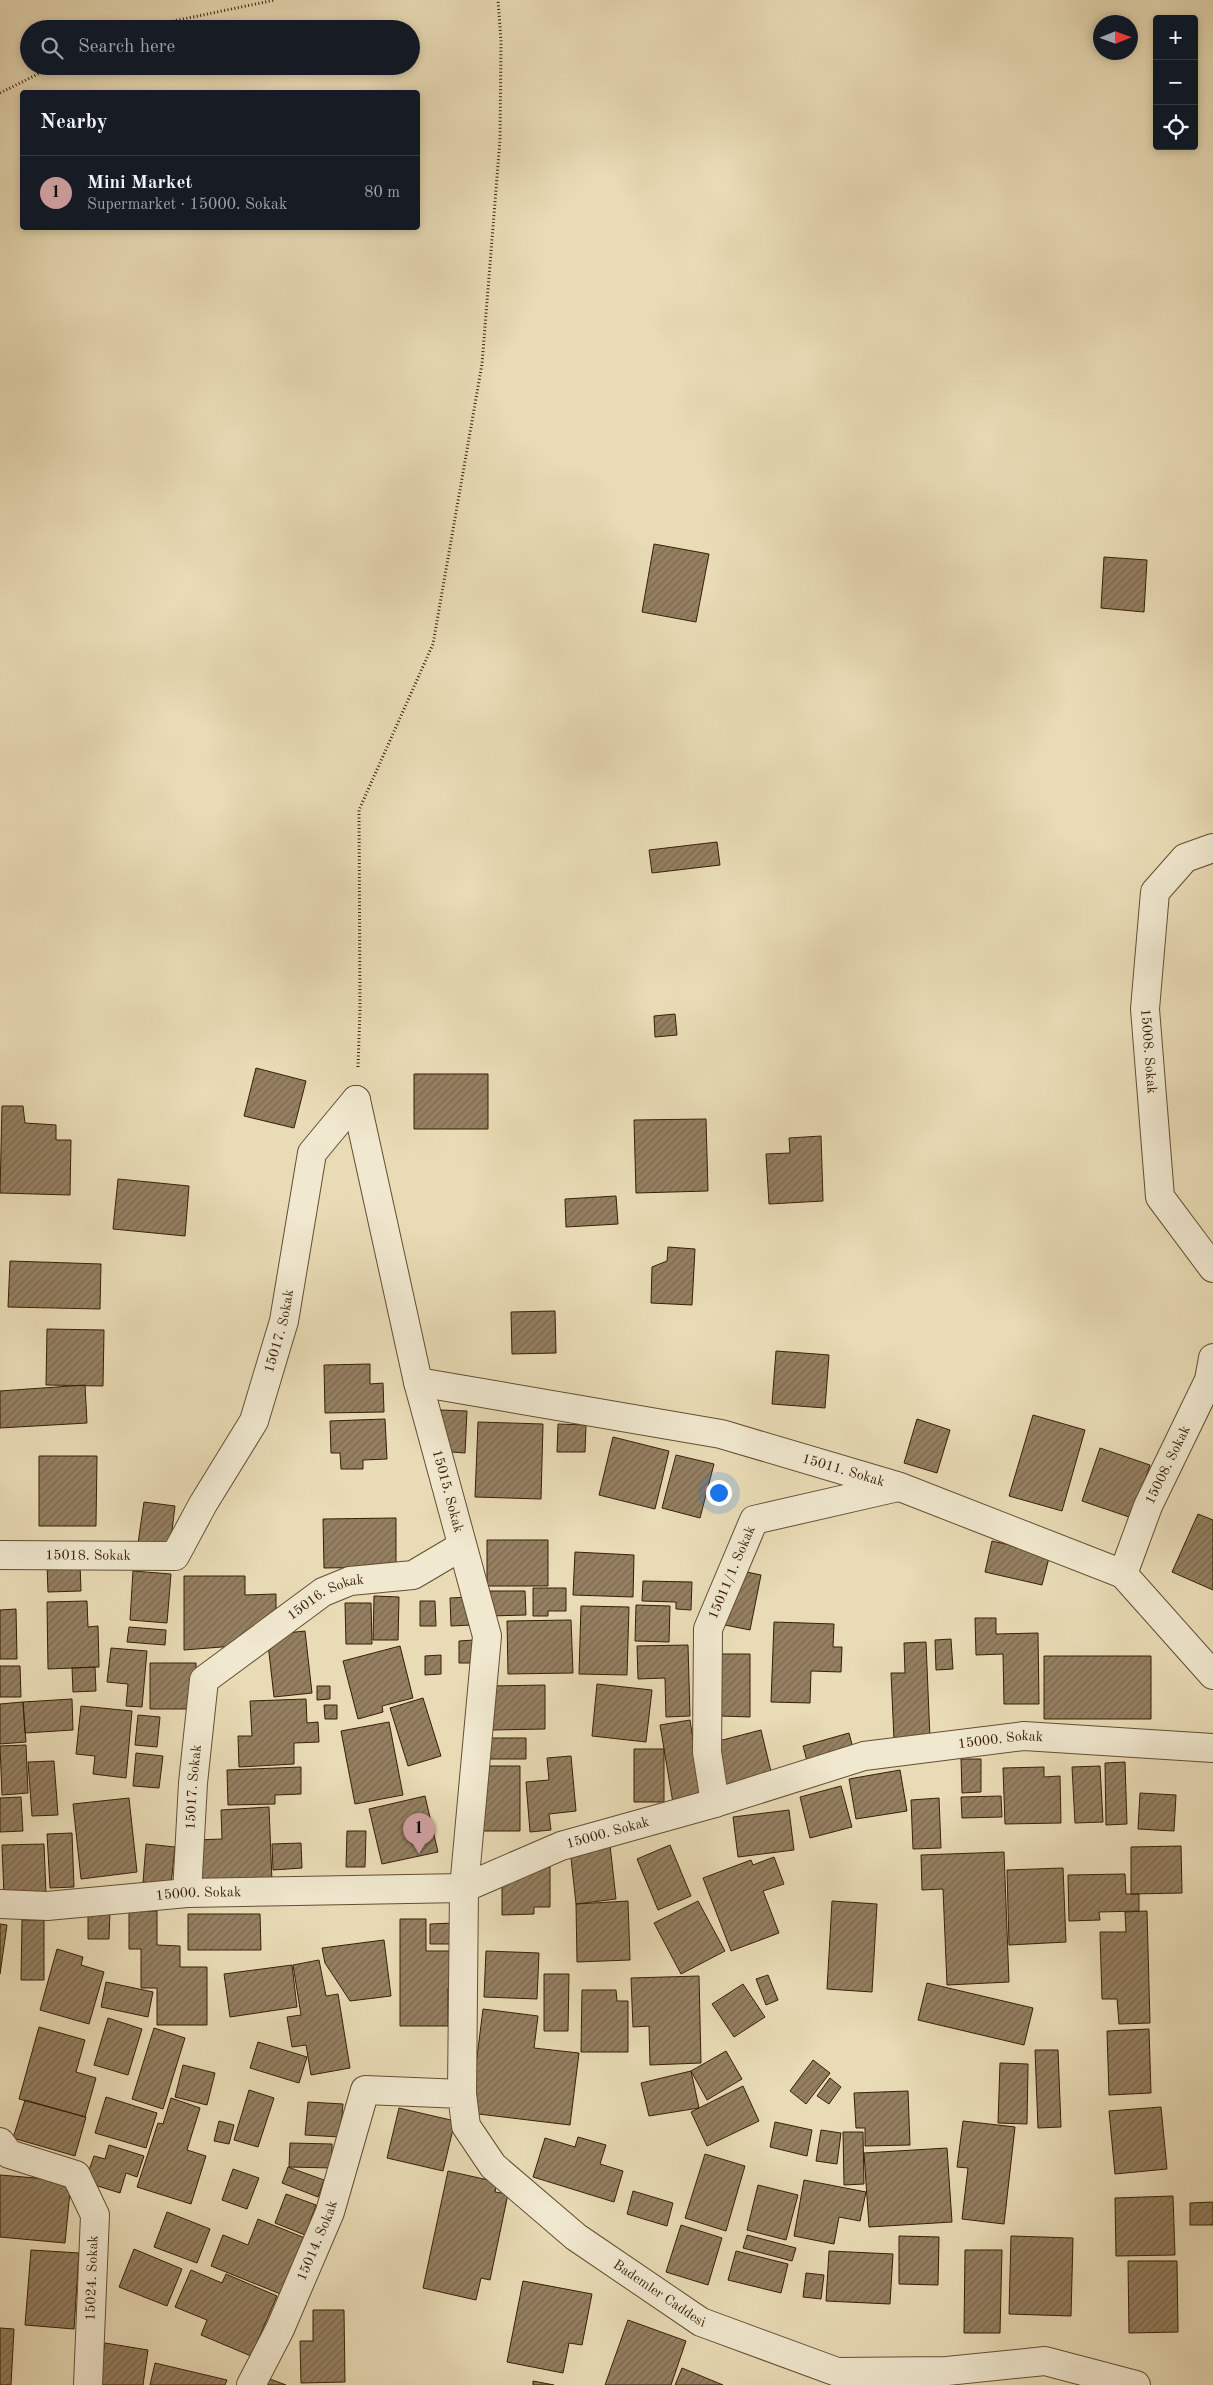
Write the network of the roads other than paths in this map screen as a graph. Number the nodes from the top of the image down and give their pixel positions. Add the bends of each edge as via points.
1 (1213, 848) edge
2 (356, 1100) joint
3 (1213, 1268) edge
4 (1213, 1358) edge
5 (418, 1382) junction
6 (900, 1487) junction
7 (462, 1546) junction
8 (0, 1555) edge
9 (175, 1556) joint
10 (1123, 1574) junction
11 (1213, 1675) edge
12 (204, 1680) joint
13 (1213, 1748) edge
14 (715, 1803) junction
15 (464, 1888) junction
16 (186, 1893) junction
17 (0, 1904) edge
18 (462, 2094) junction
19 (0, 2142) edge
20 (913, 2378) edge
21 (88, 2385) edge
22 (250, 2385) edge
23 (1136, 2385) edge

1 - 3 street, 15008. Sokak via 1185,858 1154,892 1144,1008 1160,1198
2 - 5 street, 15015. Sokak
2 - 9 street, 15017. Sokak via 312,1153 284,1321 254,1421 202,1504
4 - 10 street, 15008. Sokak via 1209,1380 1148,1506
5 - 6 street, 15011. Sokak via 721,1434
5 - 7 street, 15015. Sokak
6 - 10 street, 15011. Sokak
6 - 14 street, 15011/1. Sokak via 754,1520 708,1629 707,1752
7 - 12 street, 15016. Sokak via 413,1575 350,1581 323,1592
7 - 15 street, 15015. Sokak via 487,1636
8 - 9 street, 15018. Sokak
10 - 11 street, 15011. Sokak
12 - 16 street, 15017. Sokak
13 - 14 street, 15000. Sokak via 1024,1736 864,1756
14 - 15 street, 15000. Sokak via 561,1846
15 - 16 street, 15000. Sokak
15 - 18 street, Bademler Caddesi
16 - 17 street, 15000. Sokak via 47,1906
18 - 20 street, Bademler Caddesi via 466,2126 493,2166 576,2237 701,2322 837,2372
18 - 22 street, 15014. Sokak via 365,2090 330,2212 280,2329
19 - 21 street, 15024. Sokak via 9,2154 76,2176 95,2215
20 - 23 street, Bademler Caddesi via 1045,2361

